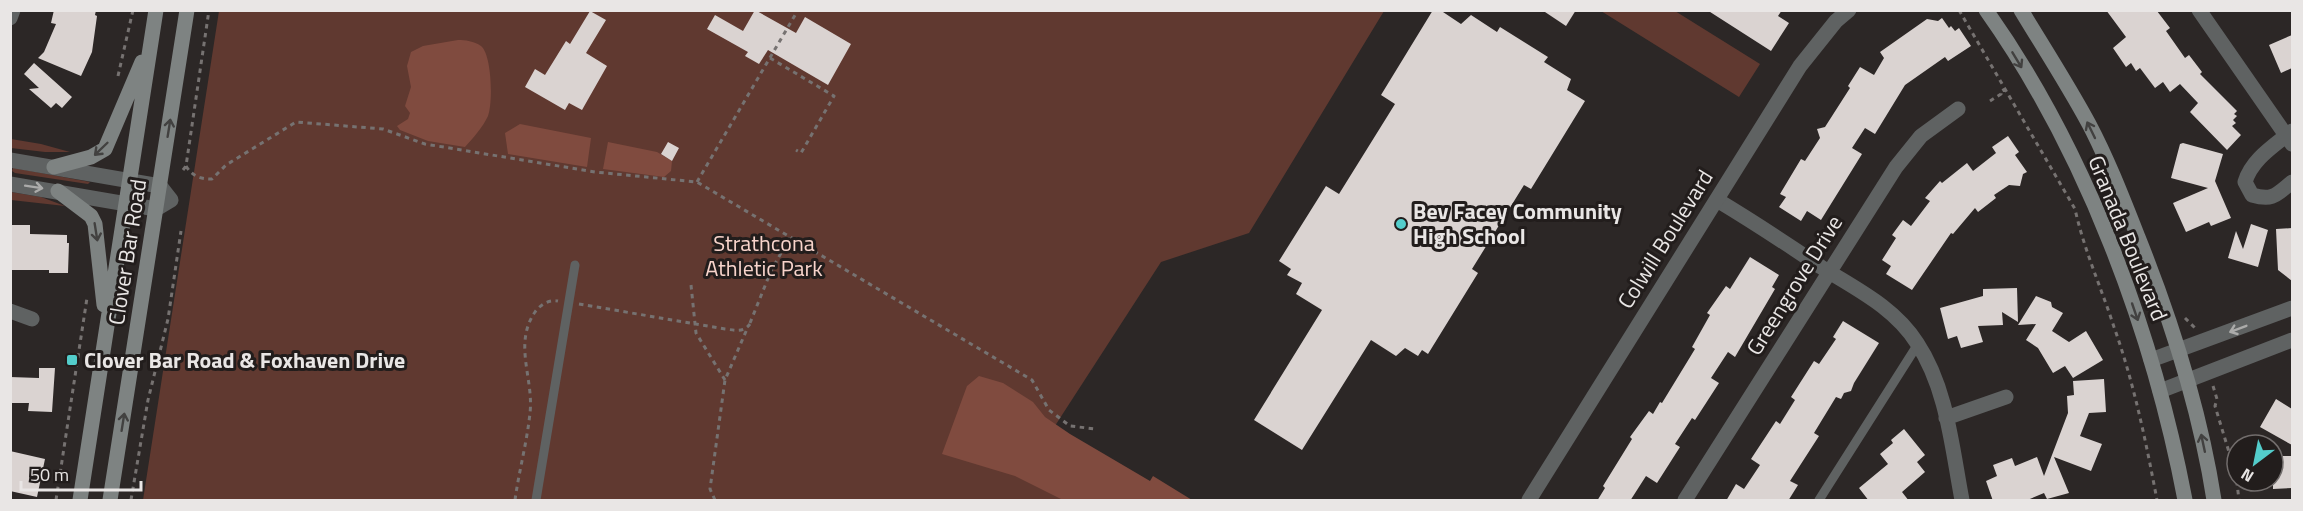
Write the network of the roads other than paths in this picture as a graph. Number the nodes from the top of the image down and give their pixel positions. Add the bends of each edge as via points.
1 (13, 10) edge
2 (156, 10) edge
3 (187, 10) edge
4 (1849, 10) edge
5 (1986, 10) edge
6 (2021, 10) edge
7 (2199, 10) edge
8 (10, 18) edge
9 (151, 40) junction
10 (1958, 109) dead end
11 (2290, 137) edge
12 (10, 160) edge
13 (54, 167) junction
14 (130, 180) junction
15 (2292, 182) edge
16 (10, 184) edge
17 (160, 186) junction
18 (58, 191) junction
19 (1717, 200) junction
20 (125, 205) junction
21 (156, 210) junction
22 (575, 265) dead end
23 (1829, 271) junction
24 (2292, 308) edge
25 (10, 311) edge
26 (32, 319) dead end
27 (106, 322) junction
28 (2292, 340) edge
29 (1918, 344) junction
30 (2179, 350) junction
31 (2151, 360) junction
32 (2188, 381) junction
33 (2160, 391) junction
34 (2006, 398) dead end
35 (1946, 418) junction
36 (80, 501) edge
37 (110, 501) edge
38 (536, 501) edge
39 (1529, 501) edge
40 (1685, 501) edge
41 (1819, 501) edge
42 (1962, 501) edge
43 (2185, 501) edge
44 (2214, 501) edge

1 - 8 street
2 - 9 main road, Clover Bar Road
17 -> 3 main road, Clover Bar Road
4 - 19 street, Colwill Boulevard via 1800,66
5 -> 31 main road, Granada Boulevard via 2049,111 2090,195
30 -> 6 main road, Granada Boulevard via 2126,204 2090,126
7 - 11 street
9 -> 13 main road via 105,148 91,158
9 - 14 main road, Clover Bar Road
10 - 23 street, Greengrove Drive via 1921,136 1896,166
11 - 15 street via 2255,162 2245,182 2252,195 2262,198 2272,198
12 - 13 street
13 - 14 street
14 - 17 street
14 - 20 main road, Clover Bar Road
16 -> 18 street
17 - 21 main road, Clover Bar Road
18 - 20 street
18 -> 27 main road via 91,216 95,224
19 - 23 street
19 - 39 street, Colwill Boulevard
20 - 21 street
20 - 27 main road, Clover Bar Road
37 -> 21 main road, Clover Bar Road
22 - 38 lane
23 - 29 street via 1884,306
23 - 40 street, Greengrove Drive
24 -> 30 street
25 - 26 street
27 - 36 main road, Clover Bar Road
28 - 32 street
29 - 35 street
29 - 41 lane
30 - 31 street
30 - 32 main road, Granada Boulevard
31 - 33 main road, Granada Boulevard
32 - 33 street
44 -> 32 main road, Granada Boulevard
33 - 43 main road, Granada Boulevard
34 - 35 street
35 - 42 street

